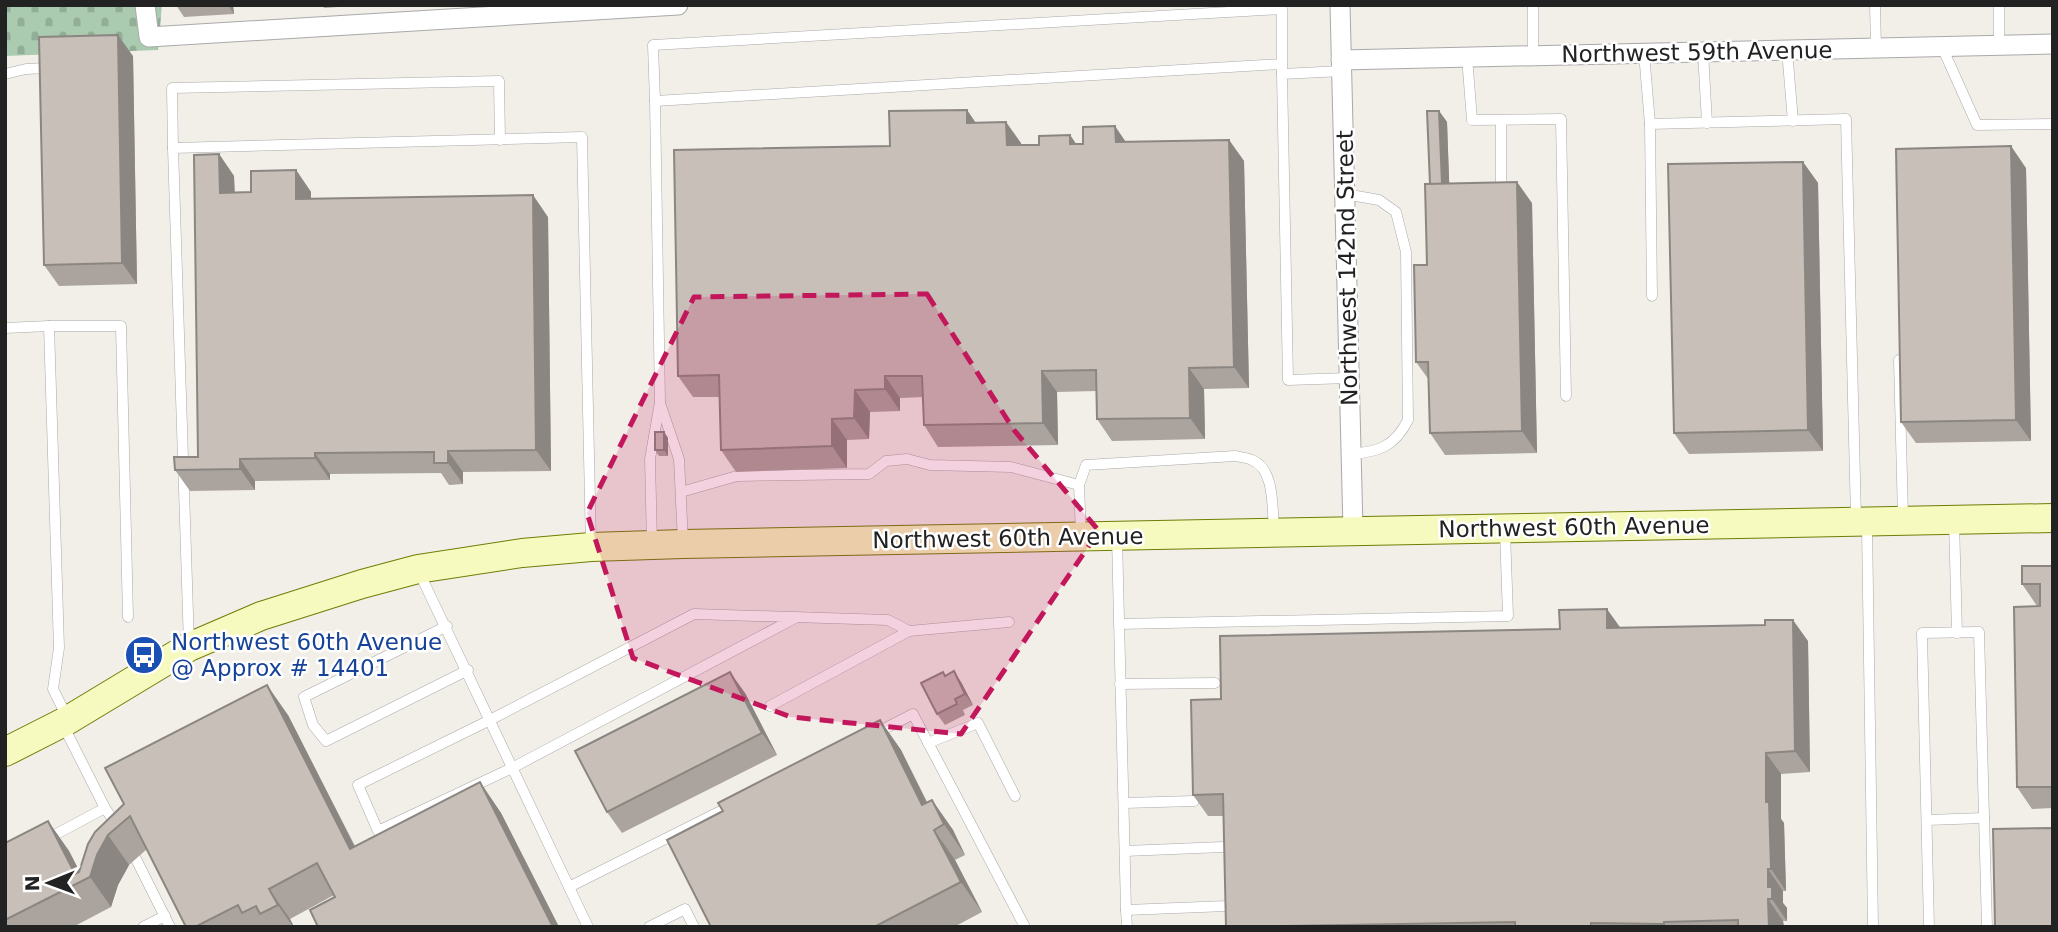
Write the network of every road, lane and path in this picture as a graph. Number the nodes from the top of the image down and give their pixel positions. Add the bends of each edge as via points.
1 (145, 5) edge
2 (678, 5) edge
3 (1340, 5) edge
4 (1533, 5) edge
5 (1875, 5) edge
6 (1999, 5) edge
7 (2053, 44) edge
8 (1999, 46) junction
9 (1942, 47) junction
10 (1876, 48) junction
11 (1787, 50) junction
12 (1703, 52) junction
13 (1644, 53) junction
14 (1533, 56) junction
15 (1468, 57) junction
16 (1342, 66) junction
17 (47, 68) edge
18 (1282, 69) junction
19 (5, 74) edge
20 (655, 101) junction
21 (1501, 120) junction
22 (1793, 121) junction
23 (1707, 123) junction
24 (1650, 124) junction
25 (2053, 124) edge
26 (500, 140) junction
27 (173, 148) junction
28 (1501, 186) edge
29 (1345, 194) junction
30 (1653, 296) dead end
31 (49, 326) junction
32 (5, 328) edge
33 (1899, 360) edge
34 (1349, 379) junction
35 (1566, 396) dead end
36 (660, 402) junction
37 (1351, 454) junction
38 (1079, 485) junction
39 (681, 492) junction
40 (2053, 518) edge
41 (1954, 520) junction
42 (1903, 521) junction
43 (1862, 522) junction
44 (1505, 528) junction
45 (1353, 530) junction
46 (1274, 533) junction
47 (1081, 537) junction
48 (1117, 537) junction
49 (683, 544) junction
50 (652, 545) junction
51 (592, 547) junction
52 (418, 569) junction
53 (128, 617) dead end
54 (797, 617) junction
55 (1009, 622) dead end
56 (1119, 624) junction
57 (447, 626) junction
58 (909, 631) junction
59 (1957, 633) junction
60 (189, 647) junction
61 (468, 670) junction
62 (1215, 682) dead end
63 (1121, 684) junction
64 (771, 706) dead end
65 (65, 721) junction
66 (488, 721) junction
67 (864, 739) edge
68 (928, 743) junction
69 (5, 752) edge
70 (512, 768) junction
71 (1015, 796) dead end
72 (741, 801) edge
73 (1194, 801) edge
74 (1124, 803) junction
75 (106, 808) junction
76 (1984, 818) junction
77 (1927, 821) junction
78 (39, 844) edge
79 (1223, 847) edge
80 (1125, 851) junction
81 (134, 853) junction
82 (122, 859) dead end
83 (569, 887) junction
84 (1227, 906) edge
85 (1126, 910) junction
86 (165, 916) junction
87 (143, 927) edge
88 (170, 927) edge
89 (588, 927) edge
90 (649, 927) edge
91 (694, 927) edge
92 (1024, 927) edge
93 (1127, 927) edge
94 (1872, 927) edge
95 (1929, 927) edge
96 (1987, 927) edge

1 - 2 street via 149,37
3 - 16 street, Northwest 142nd Street
4 - 14 lane
5 - 10 lane
6 - 8 lane
7 - 8 street, Northwest 59th Avenue
8 - 9 street, Northwest 59th Avenue
9 - 10 street, Northwest 59th Avenue
9 - 25 lane via 1978,125
10 - 11 street, Northwest 59th Avenue
11 - 12 street, Northwest 59th Avenue
11 - 22 lane
12 - 13 street, Northwest 59th Avenue
12 - 23 lane
13 - 14 street, Northwest 59th Avenue
13 - 24 lane
14 - 15 street, Northwest 59th Avenue
15 - 16 street, Northwest 59th Avenue
15 - 21 lane via 1472,120
16 - 18 lane
16 - 29 street, Northwest 142nd Street
17 - 19 lane
18 - 20 lane
18 - 20 lane via 1282,9 653,45
18 - 34 lane via 1288,380
20 - 36 lane
21 - 28 lane
21 - 35 lane via 1561,119
22 - 23 lane
22 - 43 lane via 1846,119
23 - 24 lane
24 - 30 lane
26 - 27 lane
26 - 27 lane via 499,81 172,88
26 - 51 lane via 582,137
27 - 60 lane
29 - 34 street, Northwest 142nd Street
29 - 37 lane via 1379,200 1396,212 1406,253 1408,419 1385,446
31 - 32 lane
31 - 53 lane via 121,326
31 - 65 lane via 59,648 53,689
33 - 42 lane
34 - 37 street, Northwest 142nd Street
36 - 39 lane via 679,459
36 - 50 lane via 650,459
37 - 45 street, Northwest 142nd Street
38 - 39 lane via 1011,467 930,466 907,459 886,461 869,474 737,476
38 - 46 lane via 1086,465 1235,456 1254,460 1265,470 1271,489
38 - 47 lane
39 - 49 lane
40 - 41 street, Northwest 60th Avenue
41 - 42 street, Northwest 60th Avenue
41 - 59 lane
42 - 43 street, Northwest 60th Avenue
43 - 44 street, Northwest 60th Avenue
43 - 94 lane
44 - 45 street, Northwest 60th Avenue
44 - 56 lane via 1508,616
45 - 46 street, Northwest 60th Avenue
46 - 48 street, Northwest 60th Avenue
47 - 48 street, Northwest 60th Avenue
47 - 49 street, Northwest 60th Avenue
48 - 56 lane
49 - 50 street, Northwest 60th Avenue
50 - 51 street, Northwest 60th Avenue
51 - 52 street, Northwest 60th Avenue
52 - 57 lane
52 - 60 street, Northwest 60th Avenue via 261,616
54 - 58 lane via 888,620
54 - 66 lane via 694,614
54 - 70 lane
55 - 58 lane
56 - 63 lane
57 - 61 lane
57 - 61 lane via 304,697 313,725 326,741
58 - 64 lane
59 - 76 lane via 1979,632
59 - 77 lane via 1922,634
60 - 65 street, Northwest 60th Avenue
61 - 66 lane
62 - 63 lane
63 - 74 lane
65 - 69 street, Northwest 60th Avenue
65 - 75 lane
66 - 70 lane
66 - 70 lane via 358,785 378,831
67 - 68 lane via 913,714
68 - 71 lane via 978,723
68 - 92 lane
70 - 83 lane
72 - 83 lane
73 - 74 lane
74 - 80 lane
75 - 78 lane
75 - 81 lane
76 - 77 lane
76 - 96 lane
77 - 95 lane
79 - 80 lane
80 - 85 lane
81 - 82 lane
81 - 86 lane
83 - 89 lane
84 - 85 lane
85 - 93 lane
86 - 87 lane
86 - 88 lane
90 - 91 lane via 685,909

